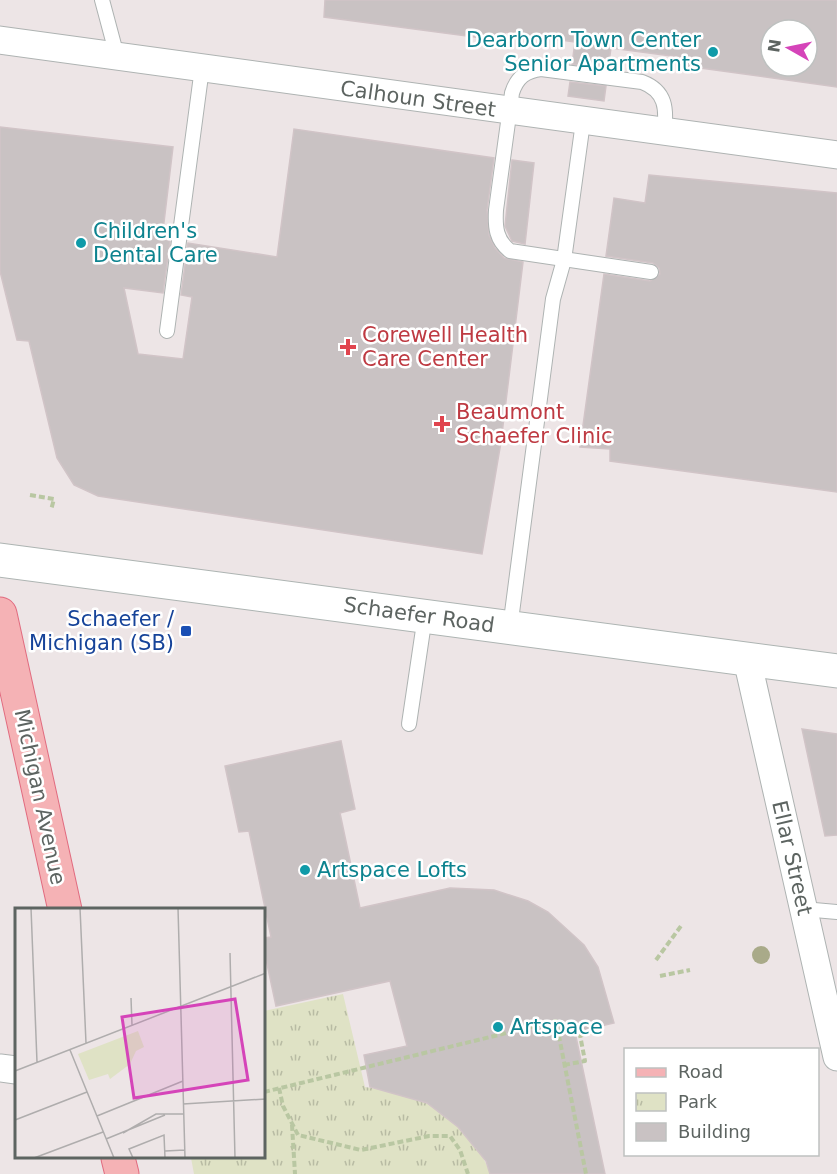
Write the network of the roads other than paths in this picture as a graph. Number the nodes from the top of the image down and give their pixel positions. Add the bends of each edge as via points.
1 (102, 0) edge
2 (0, 40) edge
3 (117, 56) junction
4 (202, 68) junction
5 (508, 111) junction
6 (583, 122) junction
7 (664, 132) junction
8 (837, 155) edge
9 (564, 260) junction
10 (651, 272) dead end
11 (167, 331) dead end
12 (0, 560) edge
13 (0, 614) edge
14 (425, 616) junction
15 (510, 628) junction
16 (747, 659) junction
17 (837, 671) edge
18 (409, 724) dead end
19 (65, 908) edge
20 (803, 909) junction
21 (837, 912) edge
22 (831, 999) edge
23 (837, 1057) edge
24 (0, 1068) edge
25 (15, 1070) edge
26 (118, 1159) edge
27 (122, 1174) edge

1 - 3 lane
2 - 3 street, Calhoun Street
3 - 4 street, Calhoun Street
4 - 5 street, Calhoun Street
4 - 11 lane
5 - 6 street, Calhoun Street
5 - 7 lane via 515,83 531,70 642,82 655,87 665,106
5 - 9 lane via 495,228 501,244 510,251
6 - 7 street, Calhoun Street
6 - 9 lane
7 - 8 street, Calhoun Street
9 - 10 lane
9 - 15 lane via 553,299
12 - 14 main road, Schaefer Road
13 - 19 main road, Michigan Avenue
14 - 15 main road, Schaefer Road
14 - 18 lane
15 - 16 main road, Schaefer Road
16 - 17 main road, Schaefer Road
16 - 20 street, Ellar Street
20 - 21 lane
20 - 22 street, Ellar Street
22 - 23 street, Ellar Street
24 - 25 street
26 - 27 main road

